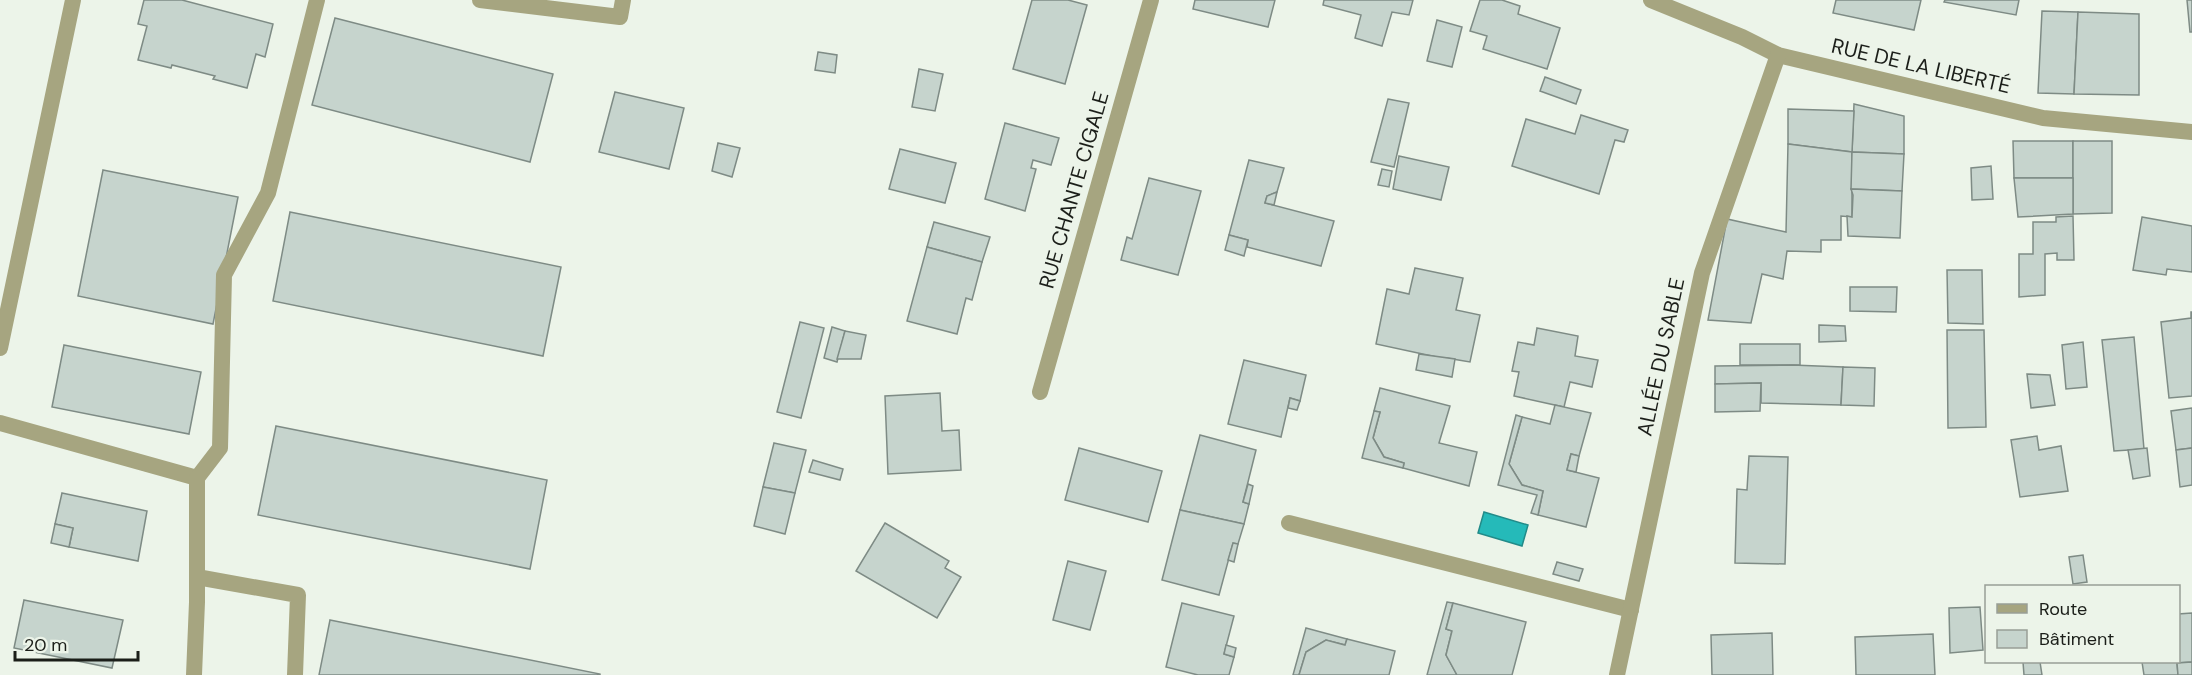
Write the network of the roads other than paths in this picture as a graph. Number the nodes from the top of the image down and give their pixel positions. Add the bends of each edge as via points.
1 (73, 0) edge
2 (317, 0) edge
3 (480, 0) edge
4 (623, 0) edge
5 (1151, 0) edge
6 (1651, 0) edge
7 (1778, 55) junction
8 (2192, 132) edge
9 (0, 348) edge
10 (1041, 392) dead end
11 (0, 423) edge
12 (197, 478) junction
13 (1289, 523) dead end
14 (197, 577) junction
15 (1631, 610) junction
16 (194, 675) edge
17 (295, 675) edge
18 (1617, 675) edge

1 - 9 street
2 - 12 street via 268,193 224,275 220,448
3 - 4 street via 620,17
5 - 10 street, RUE CHANTE CIGALE
6 - 7 street, RUE DE LA LIBERTÉ
7 - 8 street, RUE DE LA LIBERTÉ via 2043,118
7 - 15 street, ALLÉE DU SABLE via 1701,273
11 - 12 street
12 - 14 street
13 - 15 street
14 - 16 street
14 - 17 street via 298,595
15 - 18 street, ALLÉE DU SABLE

